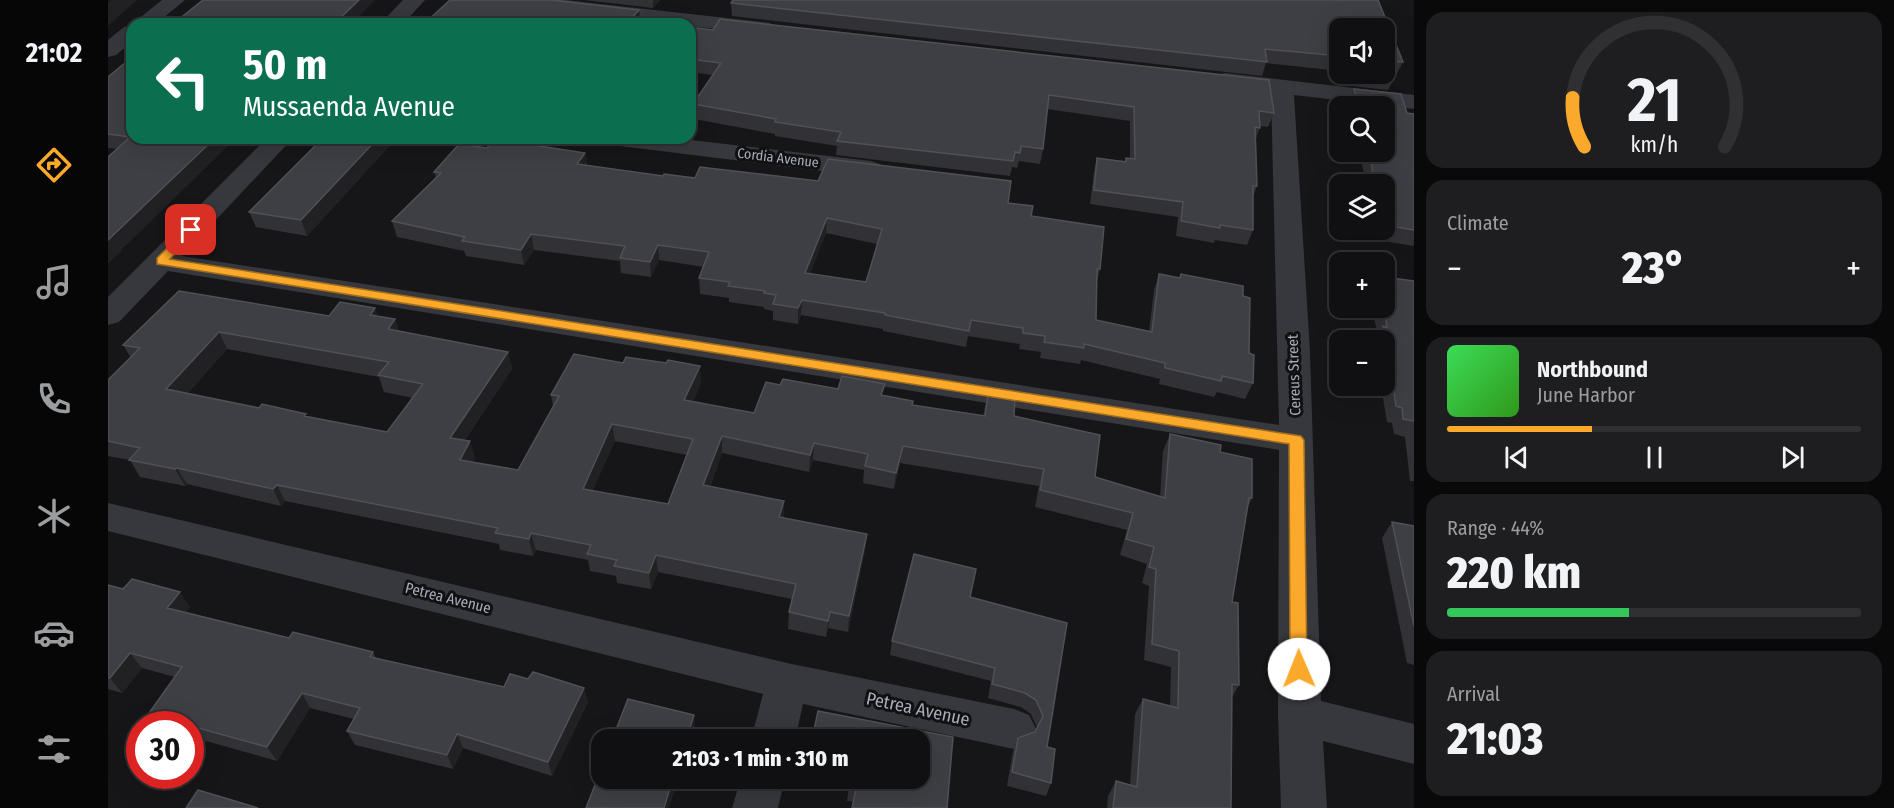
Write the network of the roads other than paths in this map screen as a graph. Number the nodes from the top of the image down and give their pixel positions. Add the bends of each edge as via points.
1 (175, 0) edge
2 (415, 0) edge
3 (509, 0) edge
4 (151, 18) edge
5 (397, 18) edge
6 (668, 18) edge
7 (696, 21) edge
8 (783, 31) edge
9 (126, 36) edge
10 (108, 50) edge
11 (1198, 77) edge
12 (1282, 87) junction
13 (1414, 102) edge
14 (275, 144) edge
15 (662, 144) edge
16 (897, 172) edge
17 (161, 261) junction
18 (108, 315) edge
19 (1296, 440) junction
20 (108, 516) edge
21 (787, 682) junction
22 (1299, 715) junction
23 (776, 729) edge
24 (1014, 729) dead end
25 (1414, 744) edge
26 (760, 789) edge
27 (755, 808) edge
28 (1304, 808) edge

1 - 4 street
2 - 5 street
3 - 6 street
7 - 8 street
9 - 10 street
11 - 12 street
12 - 13 street
12 - 19 street, Cereus Street
14 - 17 street
15 - 16 street, Cordia Avenue
17 - 18 street
17 - 19 street
19 - 22 street, Cereus Street
20 - 21 street, Petrea Avenue
21 - 23 street
21 - 24 street, Petrea Avenue
22 - 25 street
22 - 28 street, Cereus Street
26 - 27 street

